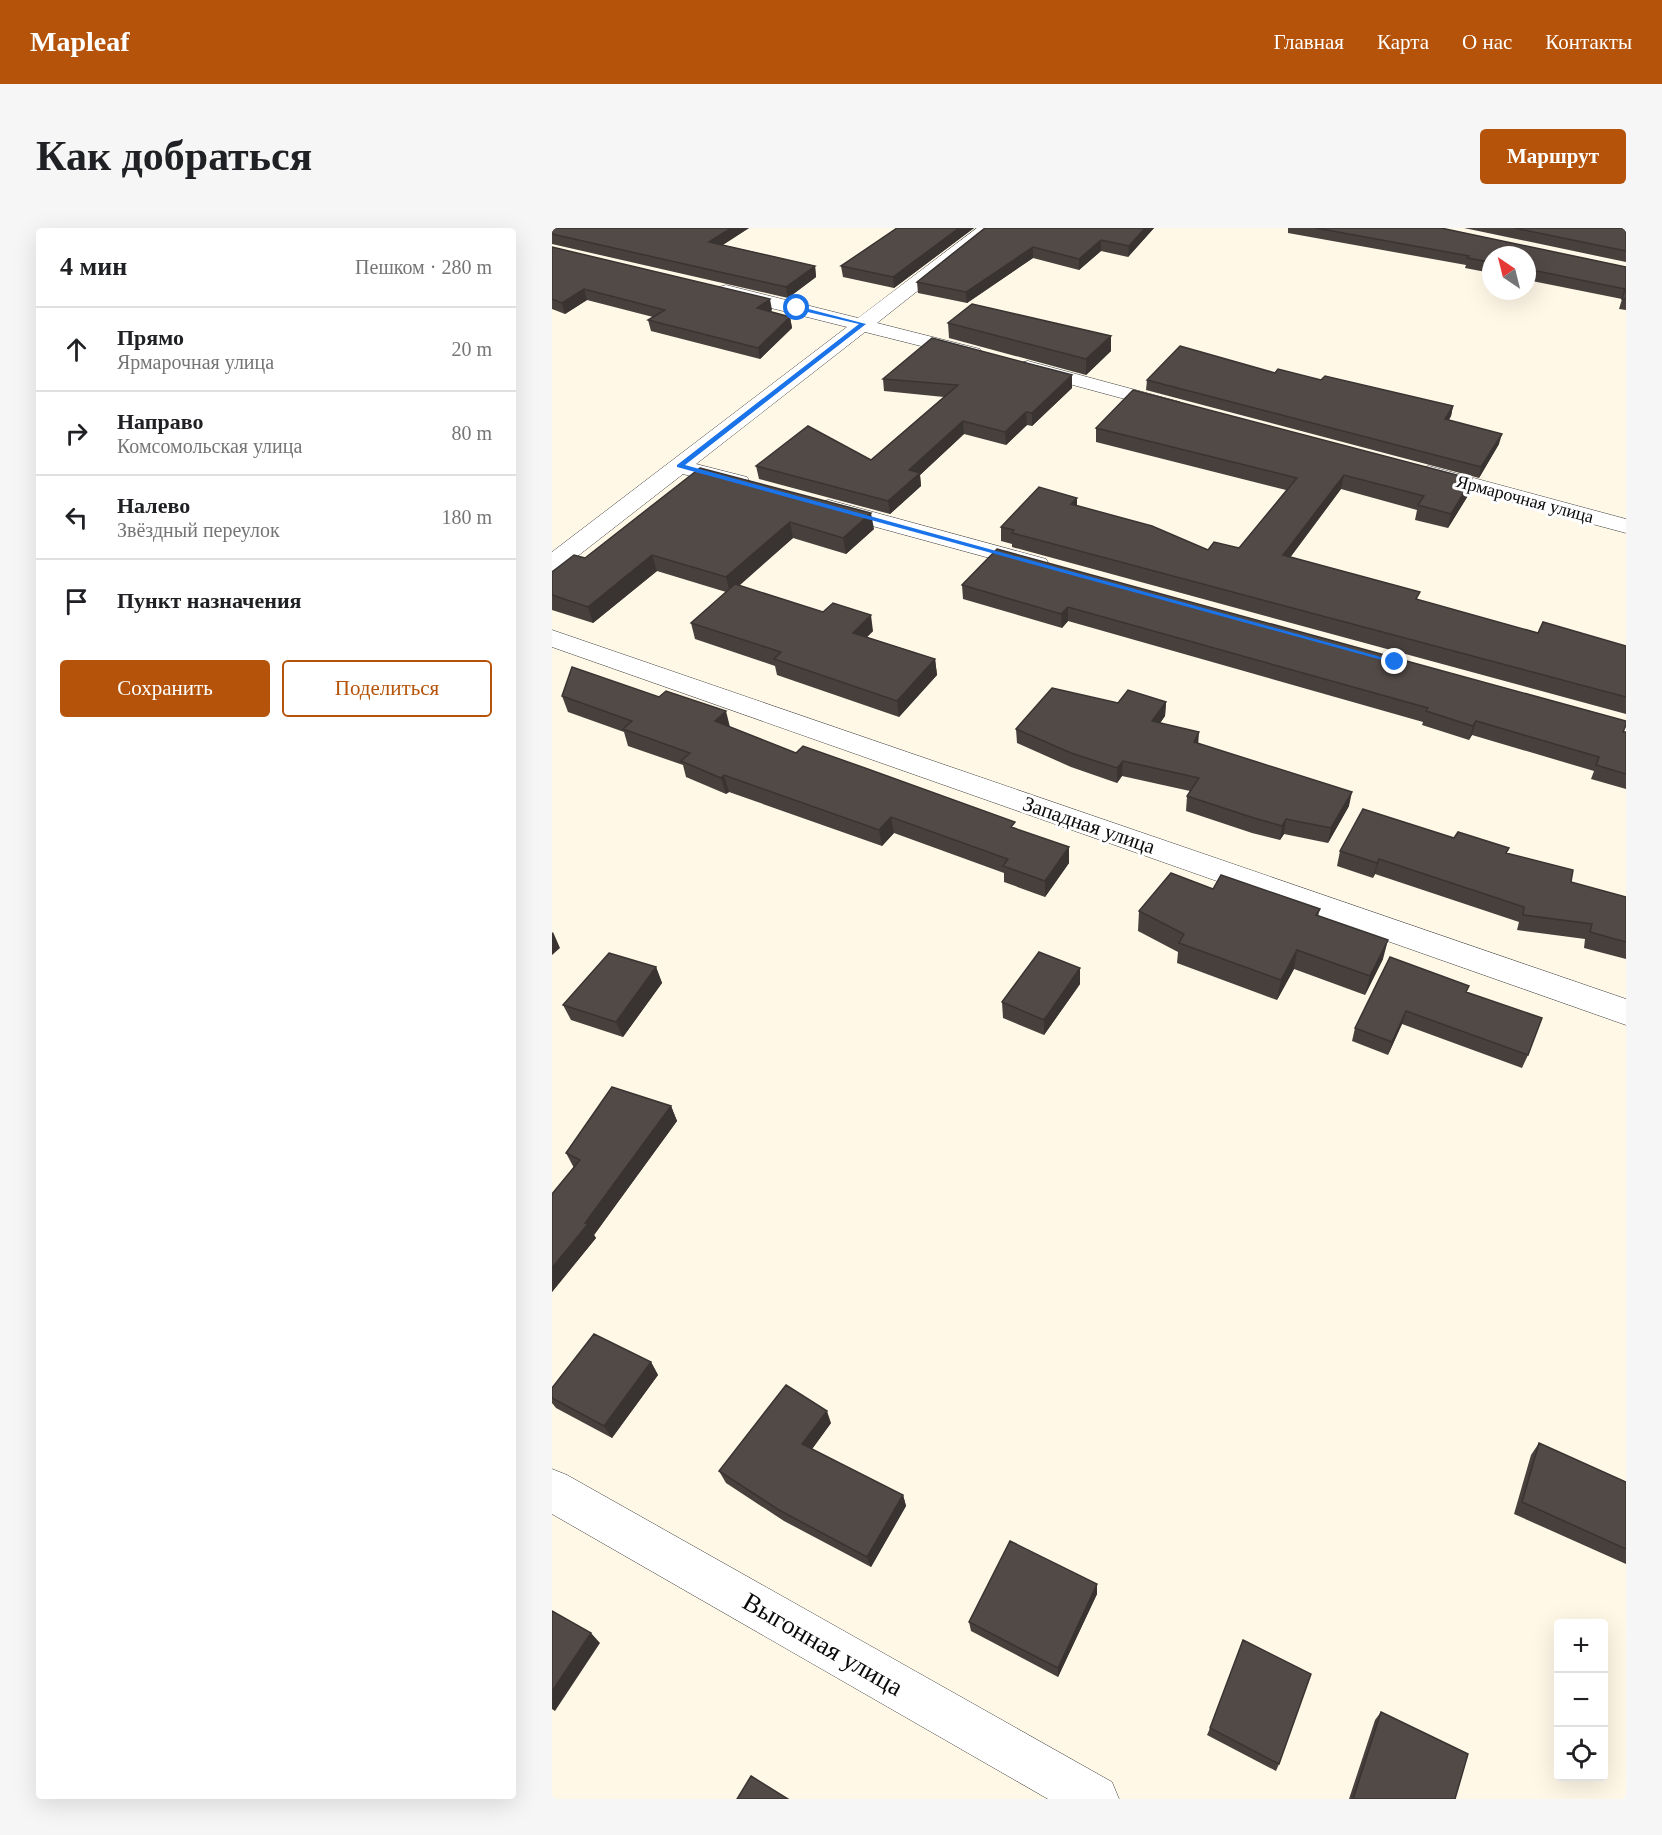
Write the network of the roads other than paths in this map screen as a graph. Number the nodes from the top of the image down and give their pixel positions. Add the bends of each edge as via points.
1 (988, 228) edge
2 (702, 285) edge
3 (863, 324) junction
4 (991, 357) edge
5 (1014, 363) edge
6 (1187, 410) edge
7 (680, 466) junction
8 (1407, 468) edge
9 (761, 488) edge
10 (807, 501) edge
11 (1626, 526) edge
12 (552, 564) edge
13 (1061, 570) edge
14 (552, 638) edge
15 (1626, 1012) edge
16 (552, 1490) edge
17 (1095, 1799) edge

1 - 3 street
2 - 3 street
3 - 4 street
3 - 7 street
5 - 6 street
7 - 9 street
7 - 12 street
8 - 11 street, Ярмарочная улица
10 - 13 street
14 - 15 street, Западная улица
16 - 17 street, Выгонная улица

